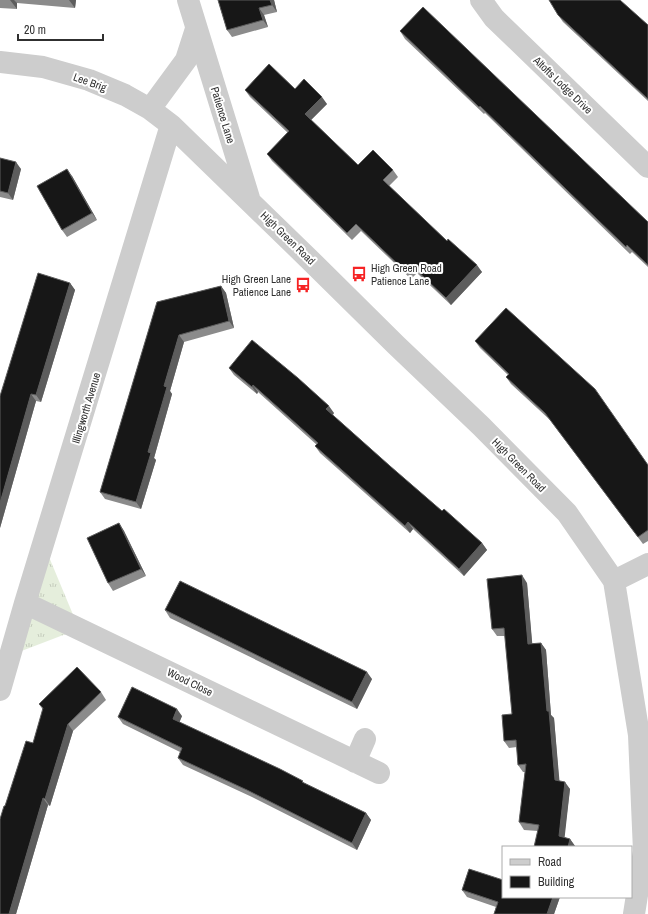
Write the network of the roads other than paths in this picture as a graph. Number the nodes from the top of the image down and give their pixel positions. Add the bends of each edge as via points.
1 (188, 0) edge
2 (480, 0) edge
3 (196, 29) junction
4 (0, 62) edge
5 (150, 109) junction
6 (171, 125) junction
7 (648, 167) edge
8 (250, 201) junction
9 (648, 564) edge
10 (614, 581) junction
11 (25, 603) junction
12 (0, 690) edge
13 (365, 739) dead end
14 (355, 762) junction
15 (380, 773) dead end
16 (634, 914) edge

1 - 3 street, Patience Lane
2 - 7 street, Altofts Lodge Drive via 494,18
3 - 5 street via 186,60
3 - 8 street, Patience Lane
4 - 5 street, Lee Brig via 43,67 89,80
5 - 6 street, Lee Brig
6 - 8 street, High Green Road
6 - 11 street, Illingworth Avenue
8 - 10 street, High Green Road via 567,513
9 - 10 street
10 - 16 street, High Green Road via 640,735 644,851
11 - 12 street, Illingworth Avenue
11 - 14 street, Wood Close
13 - 14 street
14 - 15 street, Wood Close

